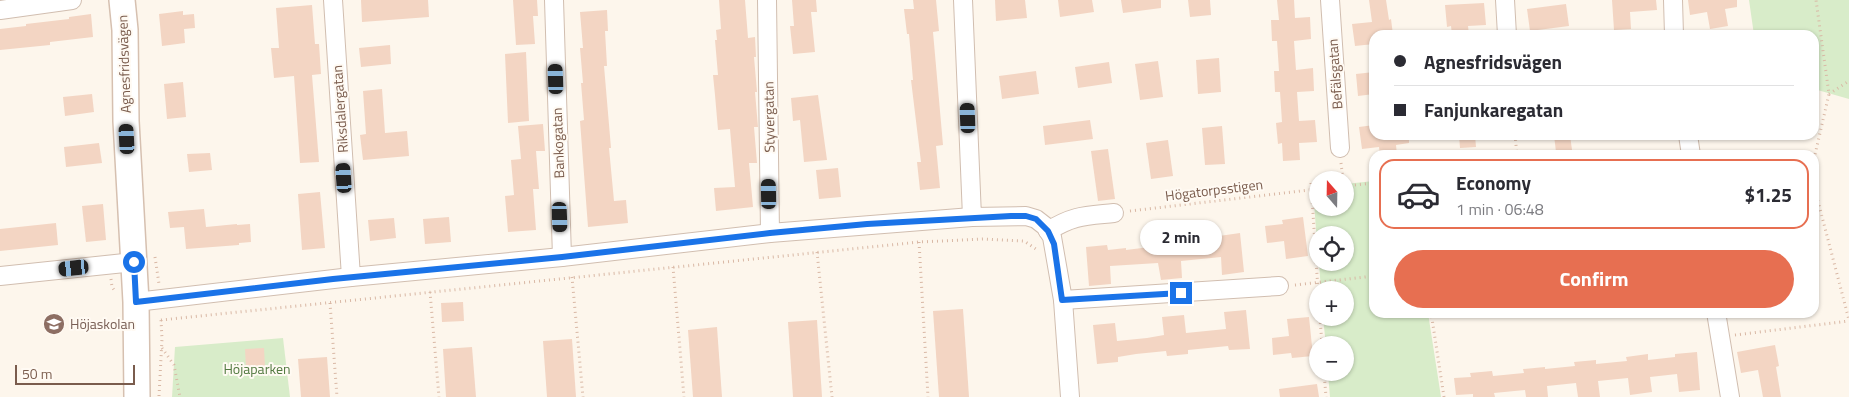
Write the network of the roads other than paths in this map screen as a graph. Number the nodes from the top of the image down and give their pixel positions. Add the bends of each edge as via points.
1 (72, 0) edge
2 (122, 0) edge
3 (333, 0) edge
4 (554, 0) edge
5 (767, 0) edge
6 (963, 0) edge
7 (1330, 0) edge
8 (1505, 0) edge
9 (1673, 0) edge
10 (0, 10) edge
11 (1508, 30) edge
12 (1674, 30) edge
13 (1340, 148) dead end
14 (1114, 213) road end
15 (972, 217) junction
16 (1048, 231) junction
17 (770, 233) junction
18 (562, 257) junction
19 (134, 262) junction
20 (0, 276) edge
21 (351, 277) junction
22 (1280, 286) road end
23 (1062, 300) junction
24 (136, 302) junction
25 (1717, 318) edge
26 (137, 397) edge
27 (1070, 397) edge
28 (1730, 397) edge

1 - 10 street
2 - 19 street, Agnesfridsvägen
3 - 21 street, Riksdalergatan
4 - 18 street, Bankogatan
5 - 17 street, Styvergatan
6 - 15 street
7 - 13 street, Befälsgatan
8 - 11 street
9 - 12 street
14 - 16 street via 1075,217
15 - 16 street via 1026,216 1036,219
15 - 17 street
16 - 23 street via 1054,244
17 - 18 street
18 - 21 street
19 - 20 street
19 - 24 street, Agnesfridsvägen
21 - 24 street
22 - 23 street
23 - 27 street
24 - 26 street, Agnesfridsvägen
25 - 28 street

